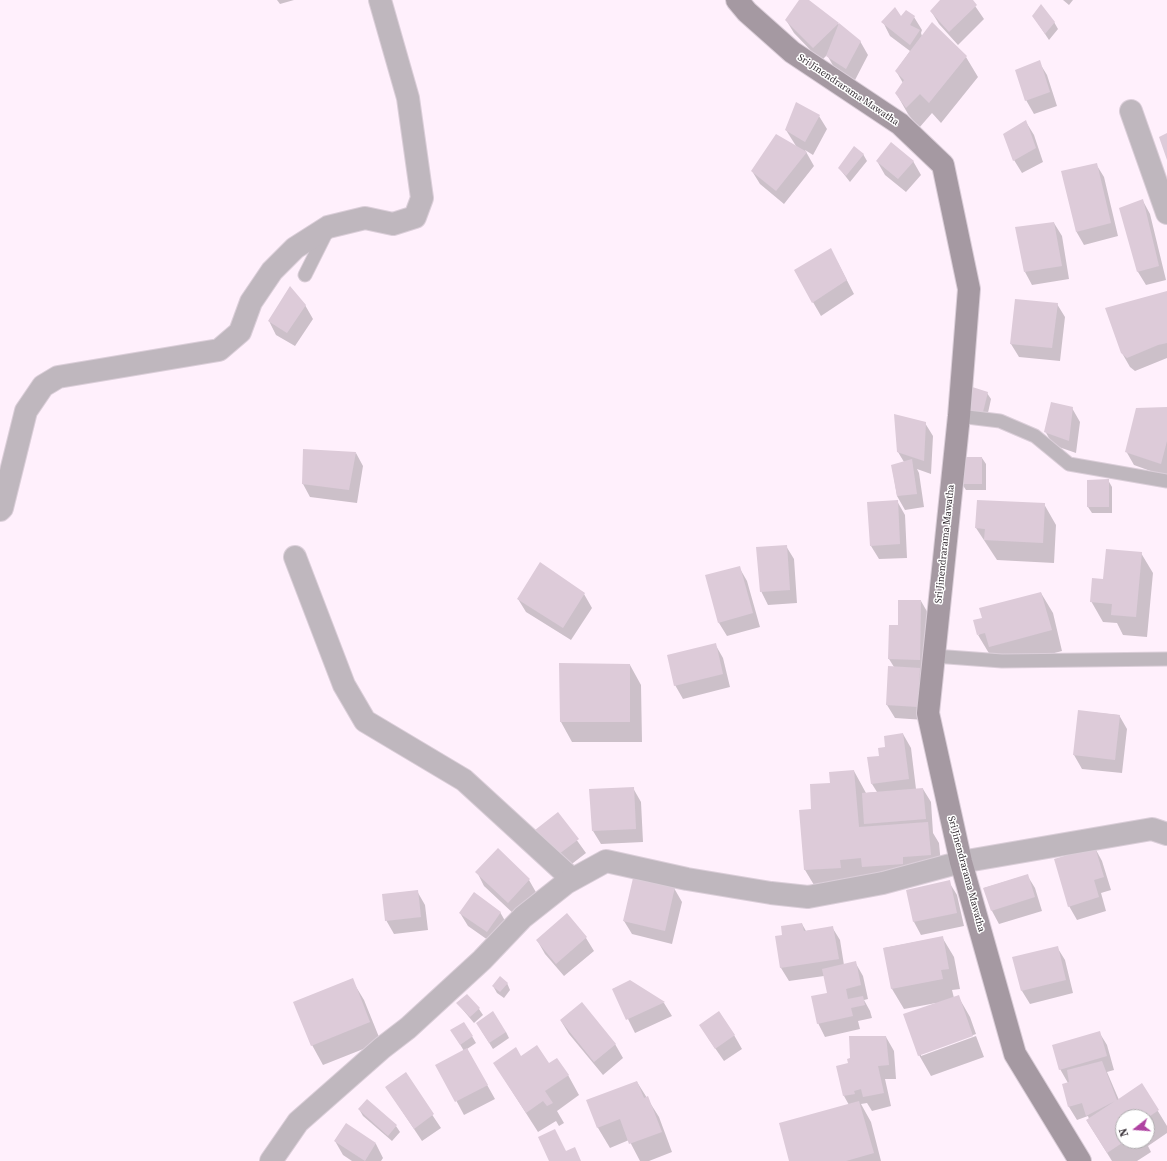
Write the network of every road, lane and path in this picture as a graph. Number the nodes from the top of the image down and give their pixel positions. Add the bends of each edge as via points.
1 (380, 0) edge
2 (737, 0) edge
3 (1131, 111) dead end
4 (1167, 213) edge
5 (328, 227) junction
6 (305, 275) dead end
7 (959, 416) junction
8 (1167, 481) edge
9 (0, 510) edge
10 (295, 557) dead end
11 (934, 656) junction
12 (1167, 658) edge
13 (1167, 834) edge
14 (961, 862) junction
15 (572, 879) junction
16 (271, 1161) edge
17 (1080, 1161) edge

1 - 5 street via 408,98 422,198 415,217 393,224 365,218
2 - 7 main road, Sri Jinendrarama Mawatha via 792,52 900,124 942,165 970,290
3 - 4 street
5 - 6 lane
5 - 9 street via 295,248 272,271 251,302 240,332 219,350 58,377 43,386 26,411
7 - 8 lane via 1000,421 1035,436 1069,464
7 - 11 main road, Sri Jinendrarama Mawatha
10 - 15 street via 344,685 365,721 464,780
11 - 12 lane via 1002,661
11 - 14 main road, Sri Jinendrarama Mawatha via 928,712
13 - 14 street via 1152,829
14 - 15 street via 883,884 808,897 687,879 606,861
14 - 17 main road, Sri Jinendrarama Mawatha via 1016,1054
15 - 16 street via 524,916 482,960 408,1028 298,1122

